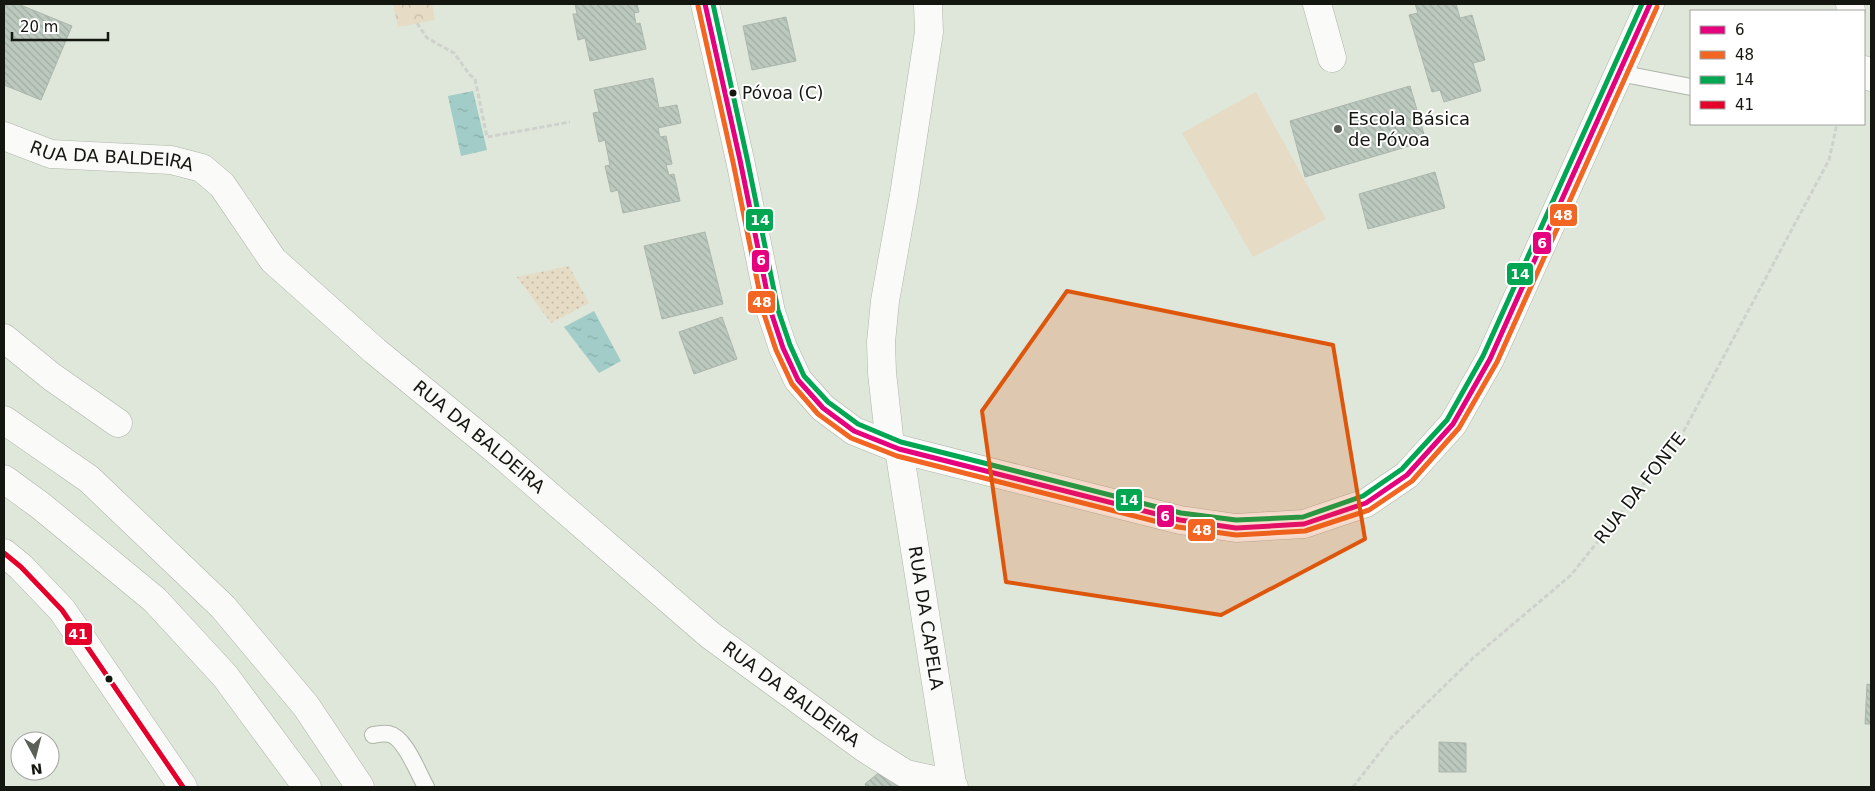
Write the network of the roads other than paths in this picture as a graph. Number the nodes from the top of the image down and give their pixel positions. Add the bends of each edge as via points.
1 (705, 4) edge
2 (928, 4) edge
3 (1317, 4) edge
4 (1650, 4) edge
5 (1332, 58) dead end
6 (1619, 73) junction
7 (1690, 87) edge
8 (4, 136) edge
9 (4, 338) edge
10 (8, 421) edge
11 (118, 423) dead end
12 (895, 447) junction
13 (4, 479) edge
14 (4, 553) edge
15 (373, 735) dead end
16 (953, 786) edge
17 (183, 787) edge
18 (307, 787) edge
19 (360, 787) edge
20 (426, 787) edge

1 - 12 main road via 771,312 783,348 798,380 822,408 854,431
2 - 12 main road, RUA DA CAPELA via 929,32 881,342 882,373
3 - 5 main road
4 - 6 main road
6 - 7 lane
6 - 12 main road via 1490,359 1453,424 1407,475 1366,503 1304,524 1236,528 1180,520
8 - 16 main road, RUA DA BALDEIRA via 51,154 171,160 202,168 222,185 273,260 375,351 502,455 710,635 866,749 906,774
9 - 11 main road via 52,377
10 - 19 main road via 89,479 223,607 306,706
12 - 16 main road, RUA DA CAPELA
13 - 18 main road via 155,600 225,676
14 - 17 main road via 62,610
15 - 20 lane via 388,733 398,737

